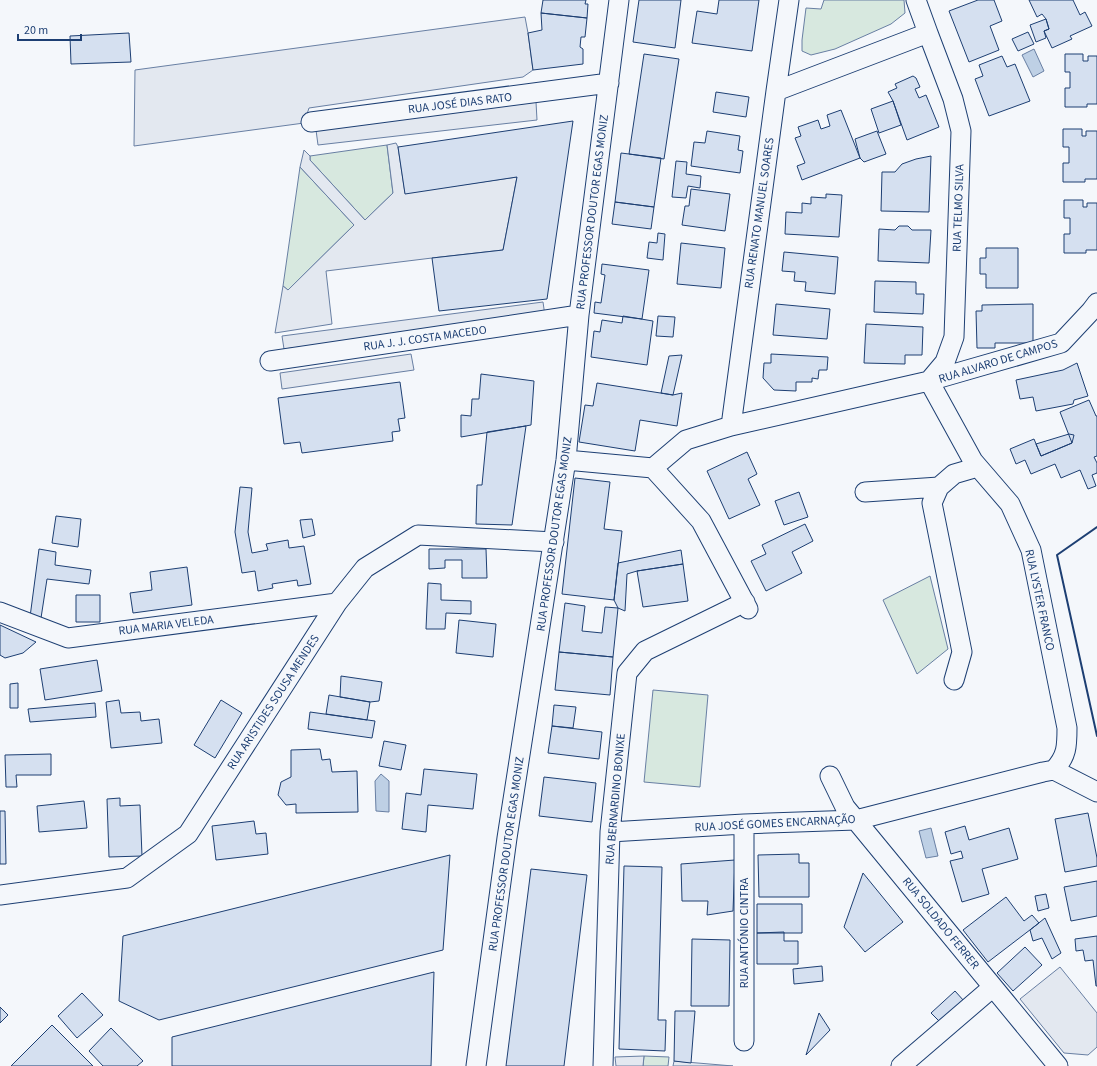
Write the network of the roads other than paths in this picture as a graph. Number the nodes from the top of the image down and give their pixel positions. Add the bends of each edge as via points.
1 (619, 0) edge
2 (789, 0) edge
3 (916, 0) edge
4 (928, 33) junction
5 (609, 83) junction
6 (776, 91) junction
7 (311, 122) dead end
8 (1097, 303) edge
9 (579, 315) junction
10 (270, 361) dead end
11 (930, 381) junction
12 (731, 426) junction
13 (566, 460) junction
14 (978, 467) junction
15 (653, 468) junction
16 (939, 487) junction
17 (865, 492) dead end
18 (554, 542) junction
19 (337, 603) junction
20 (0, 612) edge
21 (954, 680) dead end
22 (1054, 770) junction
23 (830, 776) dead end
24 (1097, 792) edge
25 (856, 820) junction
26 (744, 824) junction
27 (610, 832) junction
28 (0, 895) edge
29 (993, 987) junction
30 (744, 1041) dead end
31 (1053, 1064) edge
32 (476, 1066) edge
33 (603, 1066) edge
34 (901, 1066) edge

1 - 5 street, RUA PROFESSOR DOUTOR EGAS MONIZ
2 - 6 street, RUA RENATO MANUEL SOARES
3 - 4 street, RUA TELMO SILVA
4 - 6 street
4 - 11 street, RUA TELMO SILVA via 953,99 961,131 954,337 945,362
5 - 7 street, RUA JOSÉ DIAS RATO
5 - 9 street, RUA PROFESSOR DOUTOR EGAS MONIZ
6 - 12 street, RUA RENATO MANUEL SOARES
8 - 11 street, RUA ALVARO DE CAMPOS via 1061,343
9 - 10 street, RUA J. J. COSTA MACEDO
9 - 13 street, RUA PROFESSOR DOUTOR EGAS MONIZ
11 - 12 street, RUA ALVARO DE CAMPOS
11 - 14 street, RUA LYSTER FRANCO
12 - 15 street, RUA ALVARO DE CAMPOS via 686,440
13 - 15 street
13 - 18 street, RUA PROFESSOR DOUTOR EGAS MONIZ
14 - 16 street via 954,474
14 - 22 street, RUA LYSTER FRANCO via 1010,504 1031,550 1067,728 1067,744 1062,762
15 - 27 street, RUA BERNARDINO BONIXE via 701,521 747,606 645,651 627,673
16 - 17 street
16 - 21 street via 932,503 962,652
18 - 19 street, RUA ARISTIDES SOUSA MENDES via 418,536 365,568
18 - 32 street, RUA PROFESSOR DOUTOR EGAS MONIZ via 507,838
19 - 20 street, RUA MARIA VELEDA via 68,638
19 - 28 street, RUA ARISTIDES SOUSA MENDES via 188,834 127,878
22 - 24 street
22 - 25 street, RUA JOSÉ GOMES ENCARNAÇÃO
23 - 25 street, RUA SOLDADO FERRER via 845,806
25 - 26 street, RUA JOSÉ GOMES ENCARNAÇÃO
25 - 29 street, RUA SOLDADO FERRER
26 - 27 street, RUA JOSÉ GOMES ENCARNAÇÃO
26 - 30 street, RUA ANTÓNIO CINTRA
27 - 33 street, RUA BERNARDINO BONIXE
29 - 31 street, RUA SOLDADO FERRER
29 - 34 street

